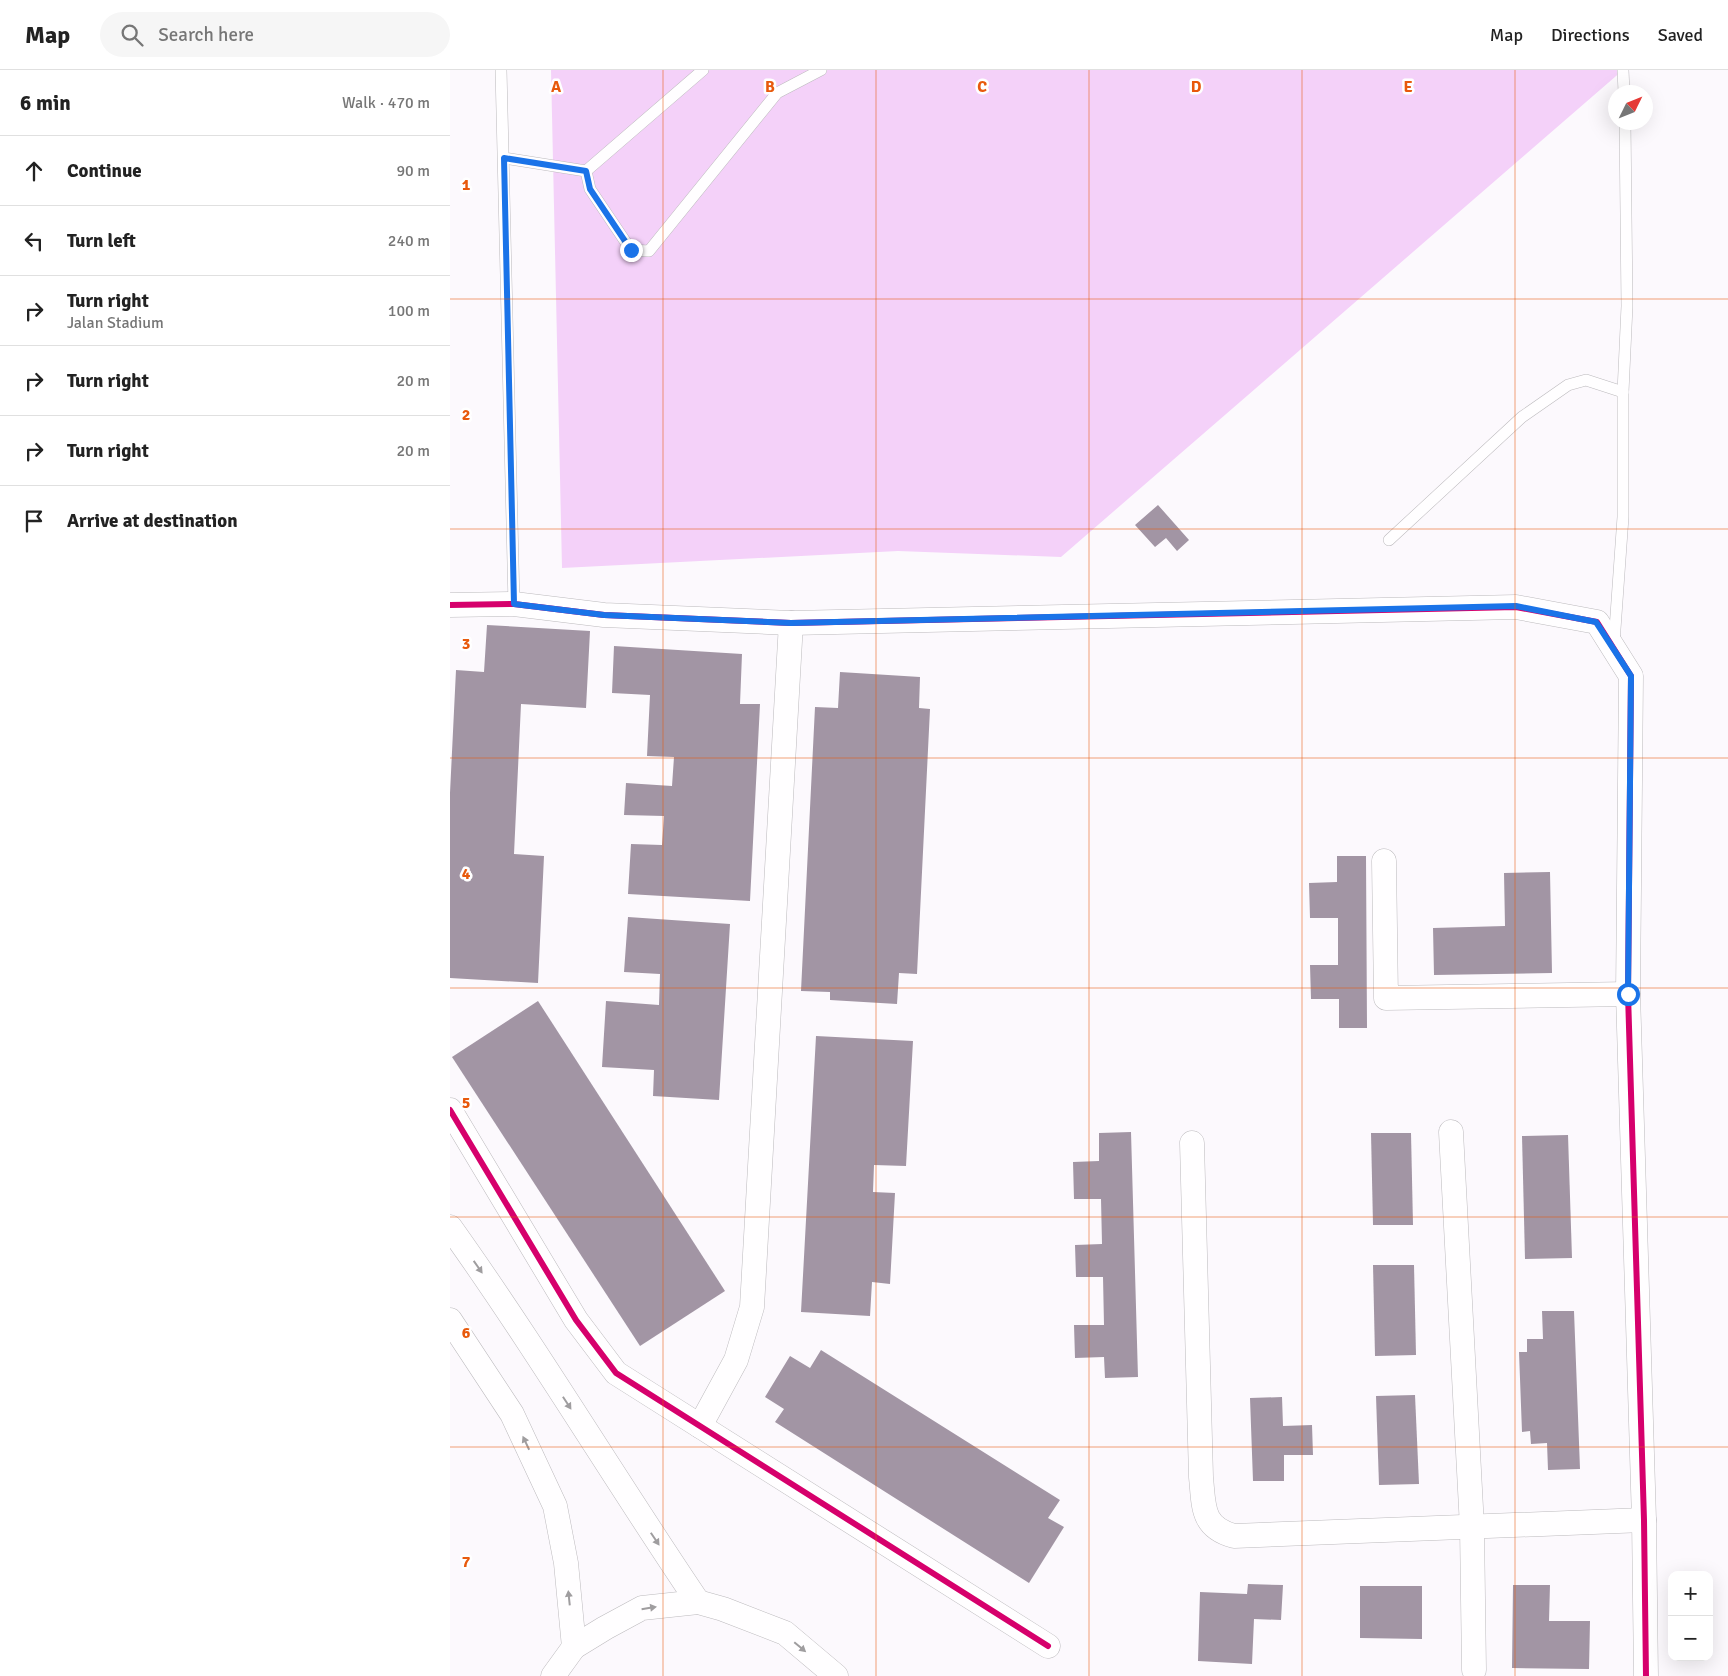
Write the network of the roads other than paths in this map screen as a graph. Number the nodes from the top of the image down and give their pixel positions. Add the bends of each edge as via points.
1 (501, 70) edge
2 (703, 70) edge
3 (821, 70) edge
4 (1623, 70) edge
5 (1624, 85) edge
6 (1625, 130) edge
7 (504, 158) junction
8 (586, 171) junction
9 (1623, 392) junction
10 (1389, 540) dead end
11 (514, 604) junction
12 (450, 605) edge
13 (791, 623) junction
14 (1613, 648) junction
15 (1384, 861) dead end
16 (1628, 994) junction
17 (450, 1110) edge
18 (1451, 1132) dead end
19 (1192, 1143) dead end
20 (450, 1227) edge
21 (450, 1320) edge
22 (700, 1426) junction
23 (1644, 1520) junction
24 (1472, 1526) junction
25 (698, 1602) junction
26 (1048, 1646) dead end
27 (574, 1647) junction
28 (1474, 1670) dead end
29 (553, 1676) edge
30 (836, 1676) edge
31 (1646, 1676) edge

1 - 7 lane
2 - 8 lane
3 - 8 lane via 777,93 650,251 631,250 590,189
4 - 5 lane
6 - 9 lane
7 - 8 lane
7 - 11 lane
9 - 10 lane via 1586,380 1568,385 1522,417
9 - 14 lane via 1623,517
11 - 12 street
11 - 13 street via 604,615
13 - 14 street via 1516,606 1596,622
13 - 22 street via 752,1307 736,1360
14 - 16 street via 1631,676
15 - 16 street via 1386,998
16 - 23 street
17 - 22 street via 576,1320 616,1374
18 - 24 street
19 - 24 street via 1201,1477 1205,1515 1220,1532 1234,1536
20 -> 25 street via 494,1289
27 -> 21 street via 566,1563 555,1506 512,1414
22 - 26 street
23 - 24 street
23 - 31 street
24 - 28 street
27 -> 25 street via 642,1608
25 -> 30 street via 785,1633
27 - 29 street

